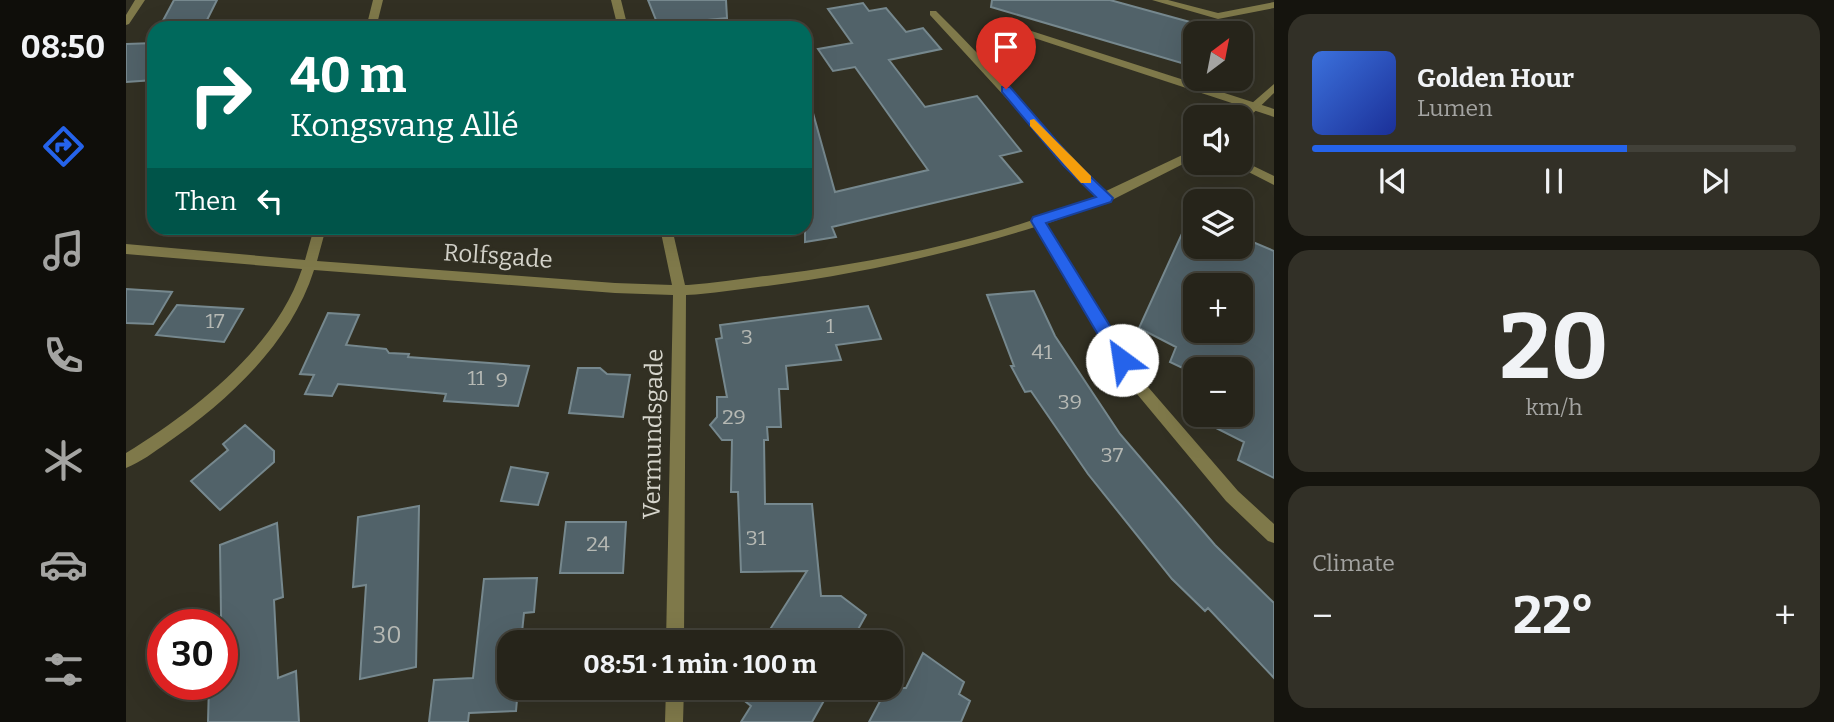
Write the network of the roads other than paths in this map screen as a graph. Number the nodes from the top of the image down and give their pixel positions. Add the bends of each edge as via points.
1 (140, 0) edge
2 (378, 0) edge
3 (616, 0) edge
4 (1157, 0) edge
5 (1271, 3) edge
6 (933, 13) dead end
7 (373, 21) edge
8 (620, 21) edge
9 (126, 23) edge
10 (1016, 29) dead end
11 (1274, 87) edge
12 (1256, 105) junction
13 (1253, 108) edge
14 (1274, 113) edge
15 (1183, 160) edge
16 (1253, 171) edge
17 (1274, 181) edge
18 (1106, 198) junction
19 (1038, 221) junction
20 (318, 235) edge
21 (668, 235) edge
22 (126, 249) edge
23 (310, 267) junction
24 (680, 290) junction
25 (126, 461) edge
26 (1274, 535) edge
27 (675, 630) edge
28 (675, 700) edge
29 (674, 722) edge

1 - 9 street
2 - 7 street
3 - 8 street
4 - 5 street via 1218,16
6 - 18 street via 975,52 1068,163
10 - 12 street
11 - 12 street
12 - 13 street
12 - 14 street
15 - 18 street, Rolfsgade
16 - 17 street
18 - 19 street, Rolfsgade
19 - 24 street, Rolfsgade via 866,266
19 - 26 street via 1136,384 1232,496
20 - 23 street
21 - 24 street, Vermundsgade
22 - 23 street, Rolfsgade
23 - 24 street, Rolfsgade
23 - 25 street via 288,317 248,363 203,406
24 - 27 street, Vermundsgade
28 - 29 street

